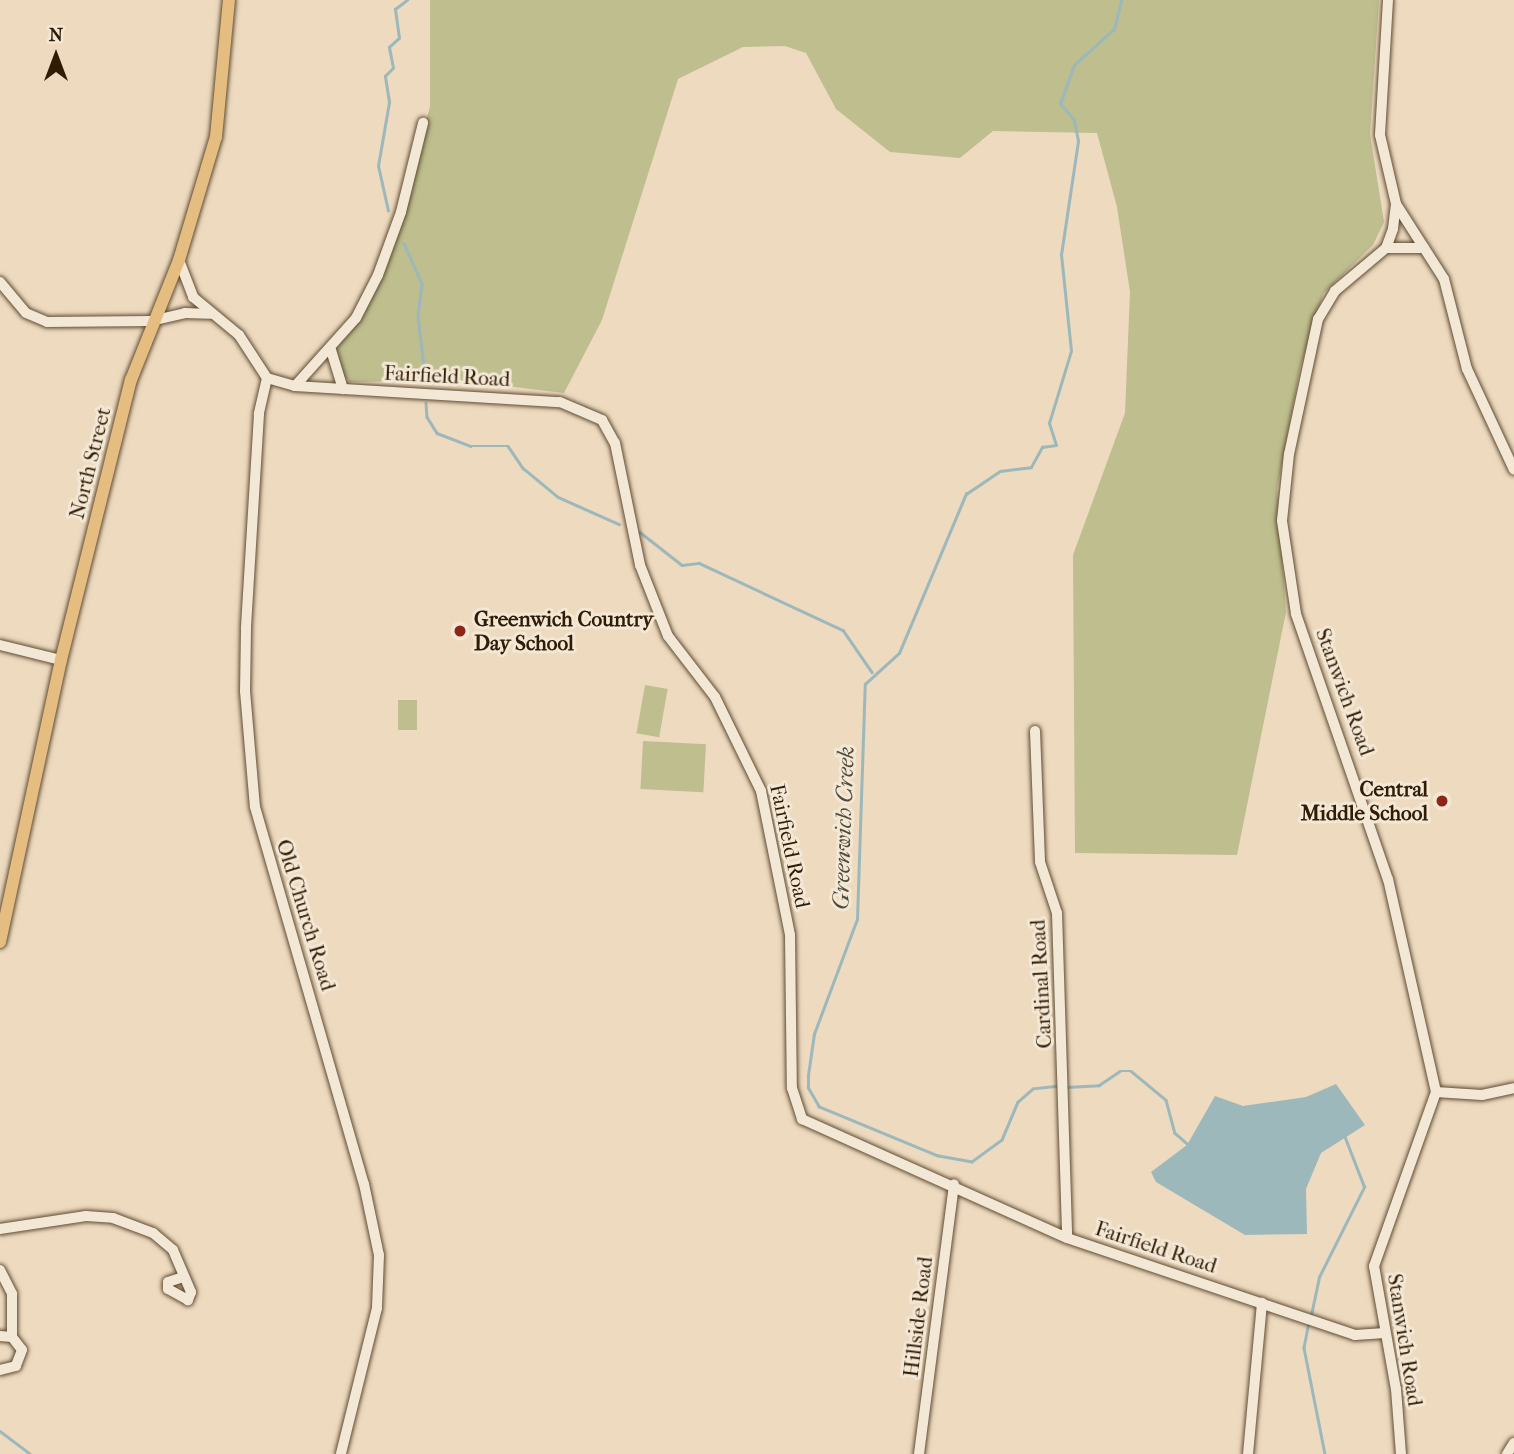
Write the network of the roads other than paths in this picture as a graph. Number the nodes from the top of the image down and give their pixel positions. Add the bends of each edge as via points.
1 (229, 0) edge
2 (1388, 0) edge
3 (422, 123) dead end
4 (1396, 204) junction
5 (1386, 248) junction
6 (1424, 248) junction
7 (179, 260) junction
8 (0, 282) edge
9 (210, 314) junction
10 (151, 321) junction
11 (331, 350) junction
12 (267, 378) junction
13 (295, 386) junction
14 (343, 389) junction
15 (1514, 470) edge
16 (0, 645) edge
17 (61, 660) junction
18 (1035, 731) dead end
19 (1, 935) edge
20 (1514, 1088) edge
21 (1436, 1092) junction
22 (954, 1184) junction
23 (0, 1229) edge
24 (1067, 1238) junction
25 (0, 1270) edge
26 (183, 1278) dead end
27 (1262, 1303) junction
28 (1385, 1333) junction
29 (0, 1336) edge
30 (12, 1337) junction
31 (0, 1370) edge
32 (1514, 1443) edge
33 (341, 1454) edge
34 (919, 1454) edge
35 (1248, 1454) edge
36 (1401, 1454) edge
37 (1507, 1454) edge

1 - 7 main road, North Street via 216,137
2 - 4 street via 1380,135
3 - 11 street via 401,212 378,275 356,318
4 - 5 street
4 - 6 street
5 - 6 street
5 - 21 street, Stanwich Road via 1335,291 1318,319 1289,454 1282,531 1299,624 1390,887
6 - 15 street via 1444,279 1467,369
7 - 9 street via 193,297
7 - 10 main road, North Street
8 - 10 street via 26,313 47,322
9 - 10 street via 185,313
9 - 12 street via 239,335
10 - 17 main road, North Street via 131,380
11 - 13 street
11 - 14 street
12 - 13 street, Fairfield Road
12 - 33 street, Old Church Road via 259,414 246,629 254,807 364,1184 379,1255 377,1308
13 - 14 street, Fairfield Road
14 - 22 street, Fairfield Road via 560,402 602,420 615,443 640,565 668,636 715,696 761,792 790,935 796,1106 813,1127
16 - 17 street
17 - 19 main road, North Street
18 - 24 street, Cardinal Road via 1040,862 1057,913 1066,1087
20 - 21 street via 1482,1095
21 - 28 street, Stanwich Road via 1375,1260
22 - 24 street, Fairfield Road
22 - 34 street, Hillside Road
23 - 26 street via 75,1217 113,1218 153,1233 173,1250
24 - 27 street, Fairfield Road
25 - 30 street via 12,1294
27 - 28 street, Fairfield Road via 1360,1336
27 - 35 street
28 - 36 street, Stanwich Road
29 - 30 street
30 - 31 street via 20,1345 20,1362
32 - 37 street

